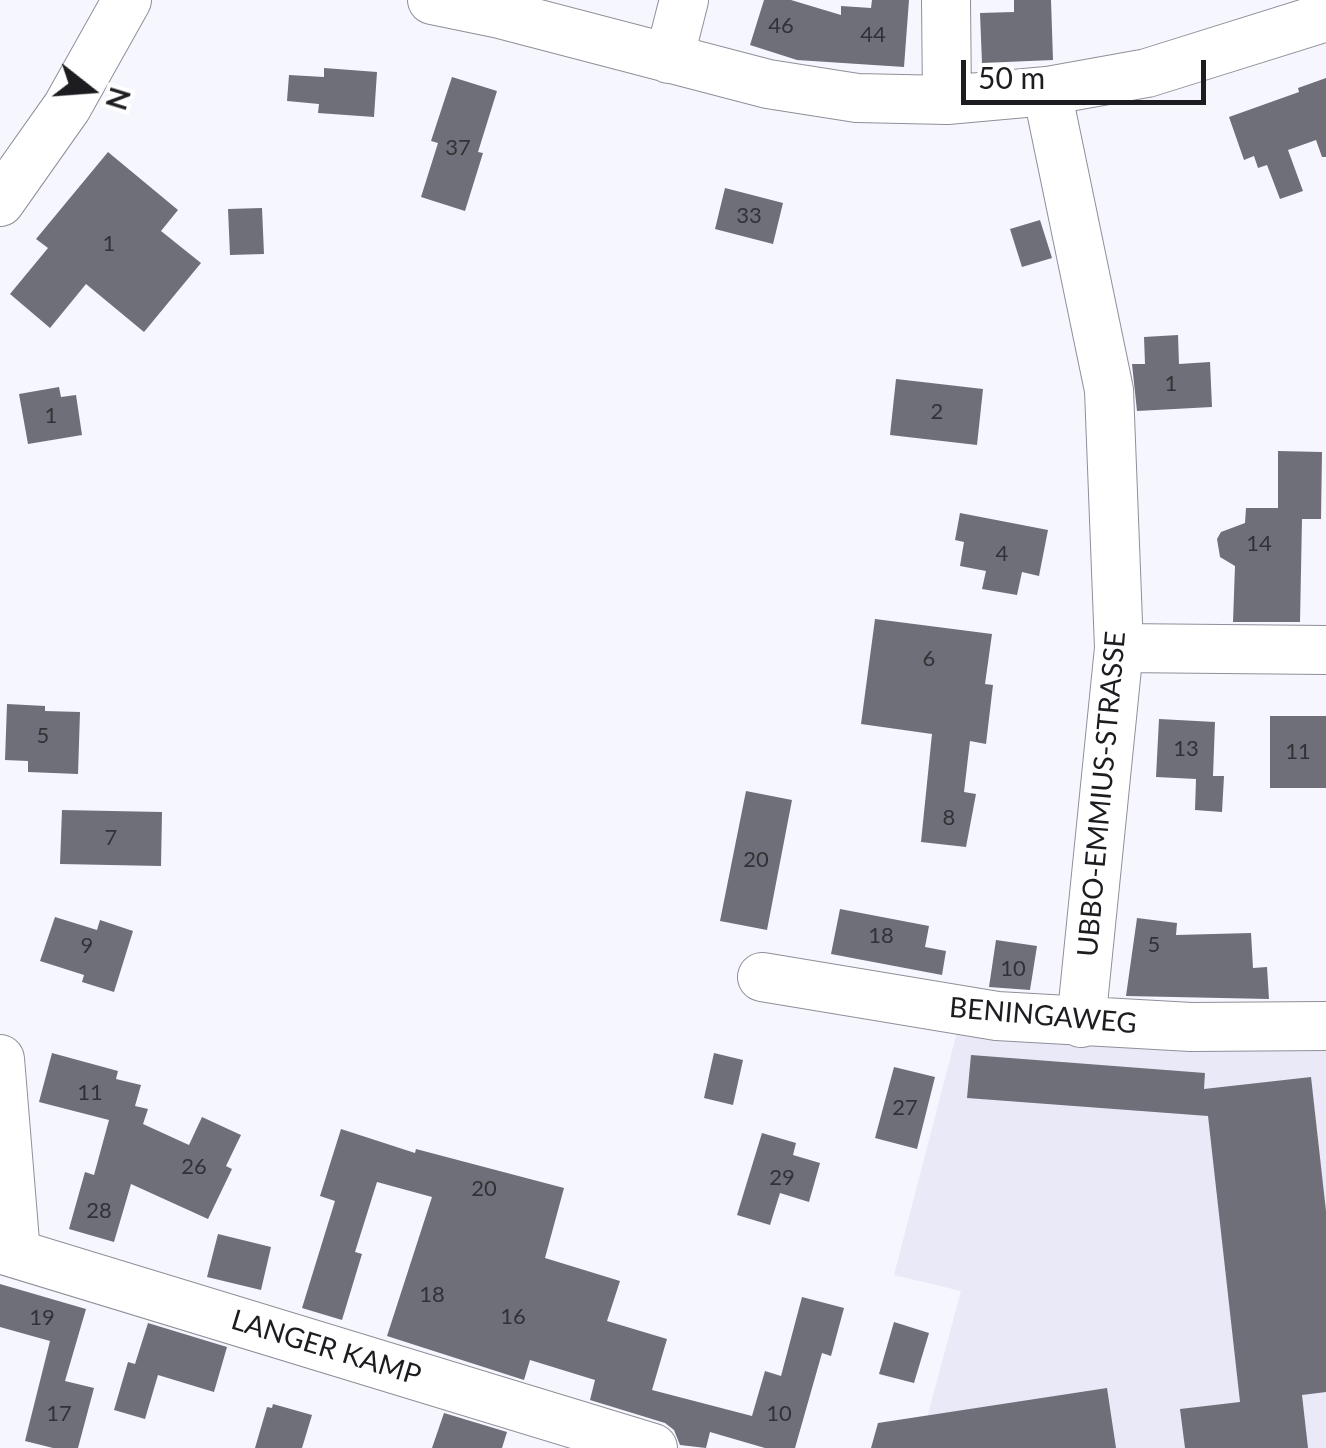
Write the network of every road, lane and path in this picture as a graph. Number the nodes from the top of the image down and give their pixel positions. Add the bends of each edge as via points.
1 (128, 0) edge
2 (432, 0) edge
3 (684, 0) edge
4 (946, 0) edge
5 (1326, 17) edge
6 (669, 59) junction
7 (1047, 91) junction
8 (946, 100) junction
9 (0, 202) edge
10 (1119, 648) junction
11 (1326, 650) edge
12 (762, 977) dead end
13 (1082, 1023) junction
14 (1326, 1026) edge
15 (0, 1058) edge
16 (8, 1251) edge
17 (653, 1448) edge

1 - 9 street via 67,106
2 - 6 street
3 - 6 street
4 - 8 street
5 - 7 street via 1148,73
6 - 8 street via 857,98
7 - 8 street
7 - 10 street, UBBO-EMMIUS-STRASSE via 1109,390
10 - 11 street
10 - 13 street, UBBO-EMMIUS-STRASSE
12 - 13 street, BENINGAWEG via 997,1016
13 - 14 street, BENINGAWEG
15 - 16 street
16 - 17 street, LANGER KAMP

